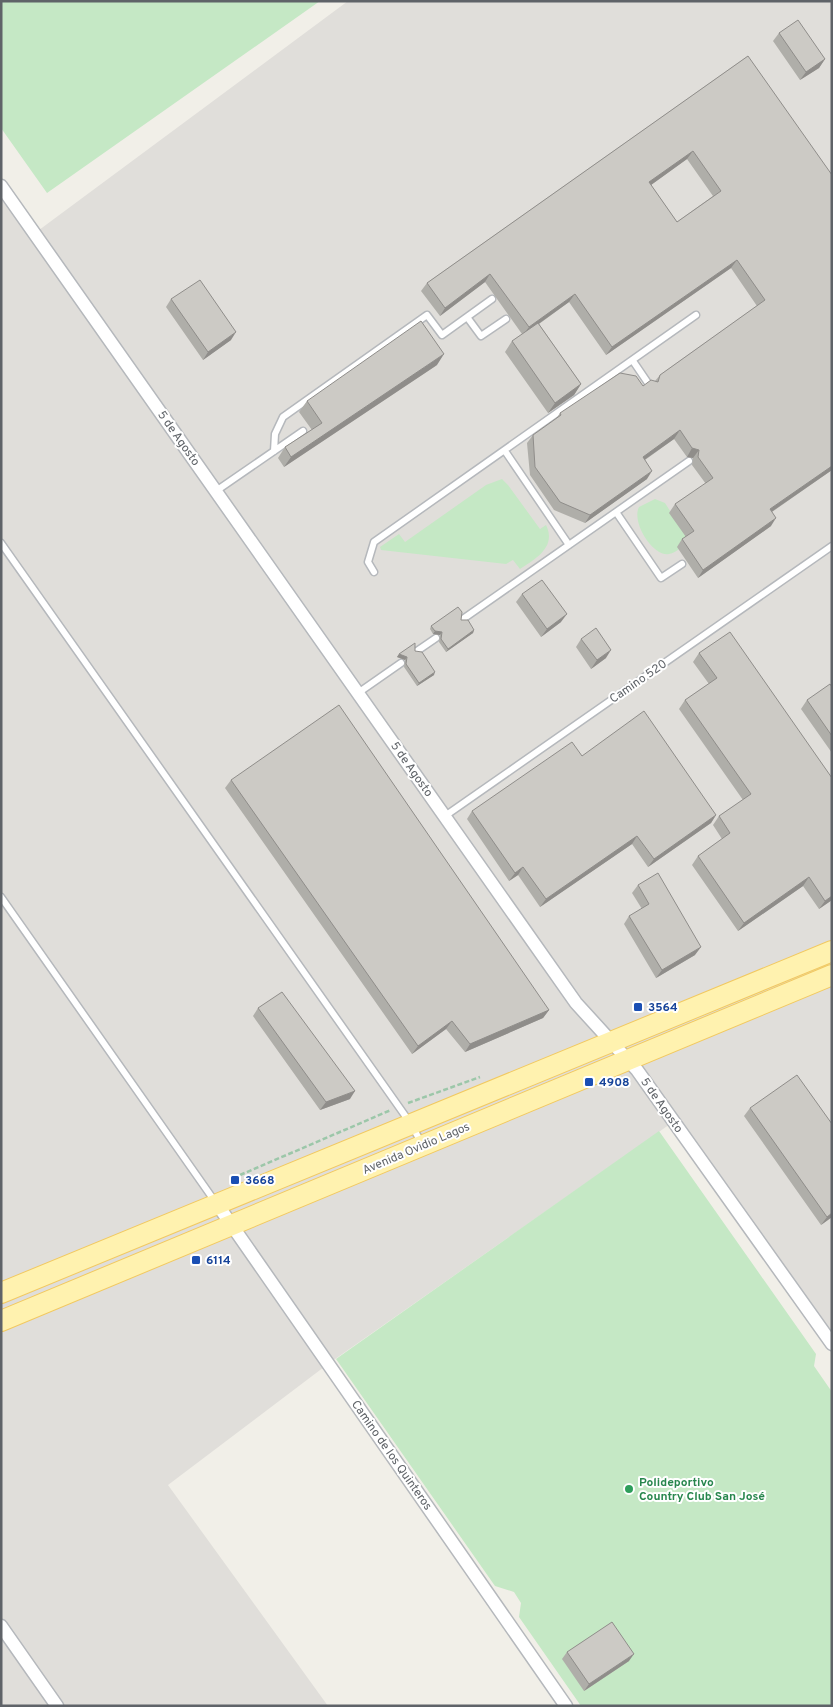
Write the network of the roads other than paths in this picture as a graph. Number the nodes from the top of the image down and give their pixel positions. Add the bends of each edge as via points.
1 (1, 186) edge
2 (492, 299) dead end
3 (696, 315) dead end
4 (467, 317) junction
5 (506, 319) dead end
6 (632, 361) junction
7 (650, 386) edge
8 (303, 431) dead end
9 (274, 451) junction
10 (505, 451) junction
11 (689, 461) dead end
12 (216, 491) junction
13 (616, 512) junction
14 (1, 543) edge
15 (569, 545) junction
16 (832, 546) edge
17 (682, 564) dead end
18 (374, 572) dead end
19 (463, 619) edge
20 (436, 638) dead end
21 (417, 651) edge
22 (401, 663) dead end
23 (358, 693) junction
24 (445, 816) junction
25 (1, 897) edge
26 (832, 951) edge
27 (832, 975) edge
28 (611, 1042) junction
29 (628, 1059) junction
30 (411, 1124) junction
31 (423, 1145) junction
32 (217, 1204) junction
33 (230, 1225) junction
34 (1, 1293) edge
35 (1, 1321) edge
36 (832, 1344) edge
37 (1, 1626) edge
38 (57, 1706) edge
39 (566, 1706) edge

1 - 12 street, 5 de Agosto
2 - 4 lane
3 - 6 lane
4 - 5 lane via 481,336
4 - 9 lane via 442,335 427,315 283,417 275,434
6 - 7 lane
6 - 10 lane
8 - 9 lane
9 - 12 lane
10 - 15 lane
10 - 18 lane via 374,542 368,562
11 - 13 lane
12 - 23 street, 5 de Agosto
13 - 15 lane
13 - 17 lane via 662,578
14 - 30 lane
15 - 19 lane
16 - 24 lane, Camino 520
20 - 21 lane
22 - 23 lane
23 - 24 street, 5 de Agosto
24 - 28 street, 5 de Agosto via 576,1003
25 - 32 lane
26 - 28 main road, Avenida Ovidio Lagos
27 - 29 main road, Avenida Ovidio Lagos
28 - 29 street, 5 de Agosto
28 - 30 main road, Avenida Ovidio Lagos
29 - 31 main road, Avenida Ovidio Lagos
29 - 36 street, 5 de Agosto
30 - 31 lane
30 - 32 main road, Avenida Ovidio Lagos
31 - 33 main road, Avenida Ovidio Lagos
32 - 33 street, Camino de los Quinteros
32 - 34 main road, Avenida Ovidio Lagos
33 - 35 main road, Avenida Ovidio Lagos
33 - 39 street, Camino de los Quinteros
37 - 38 street

